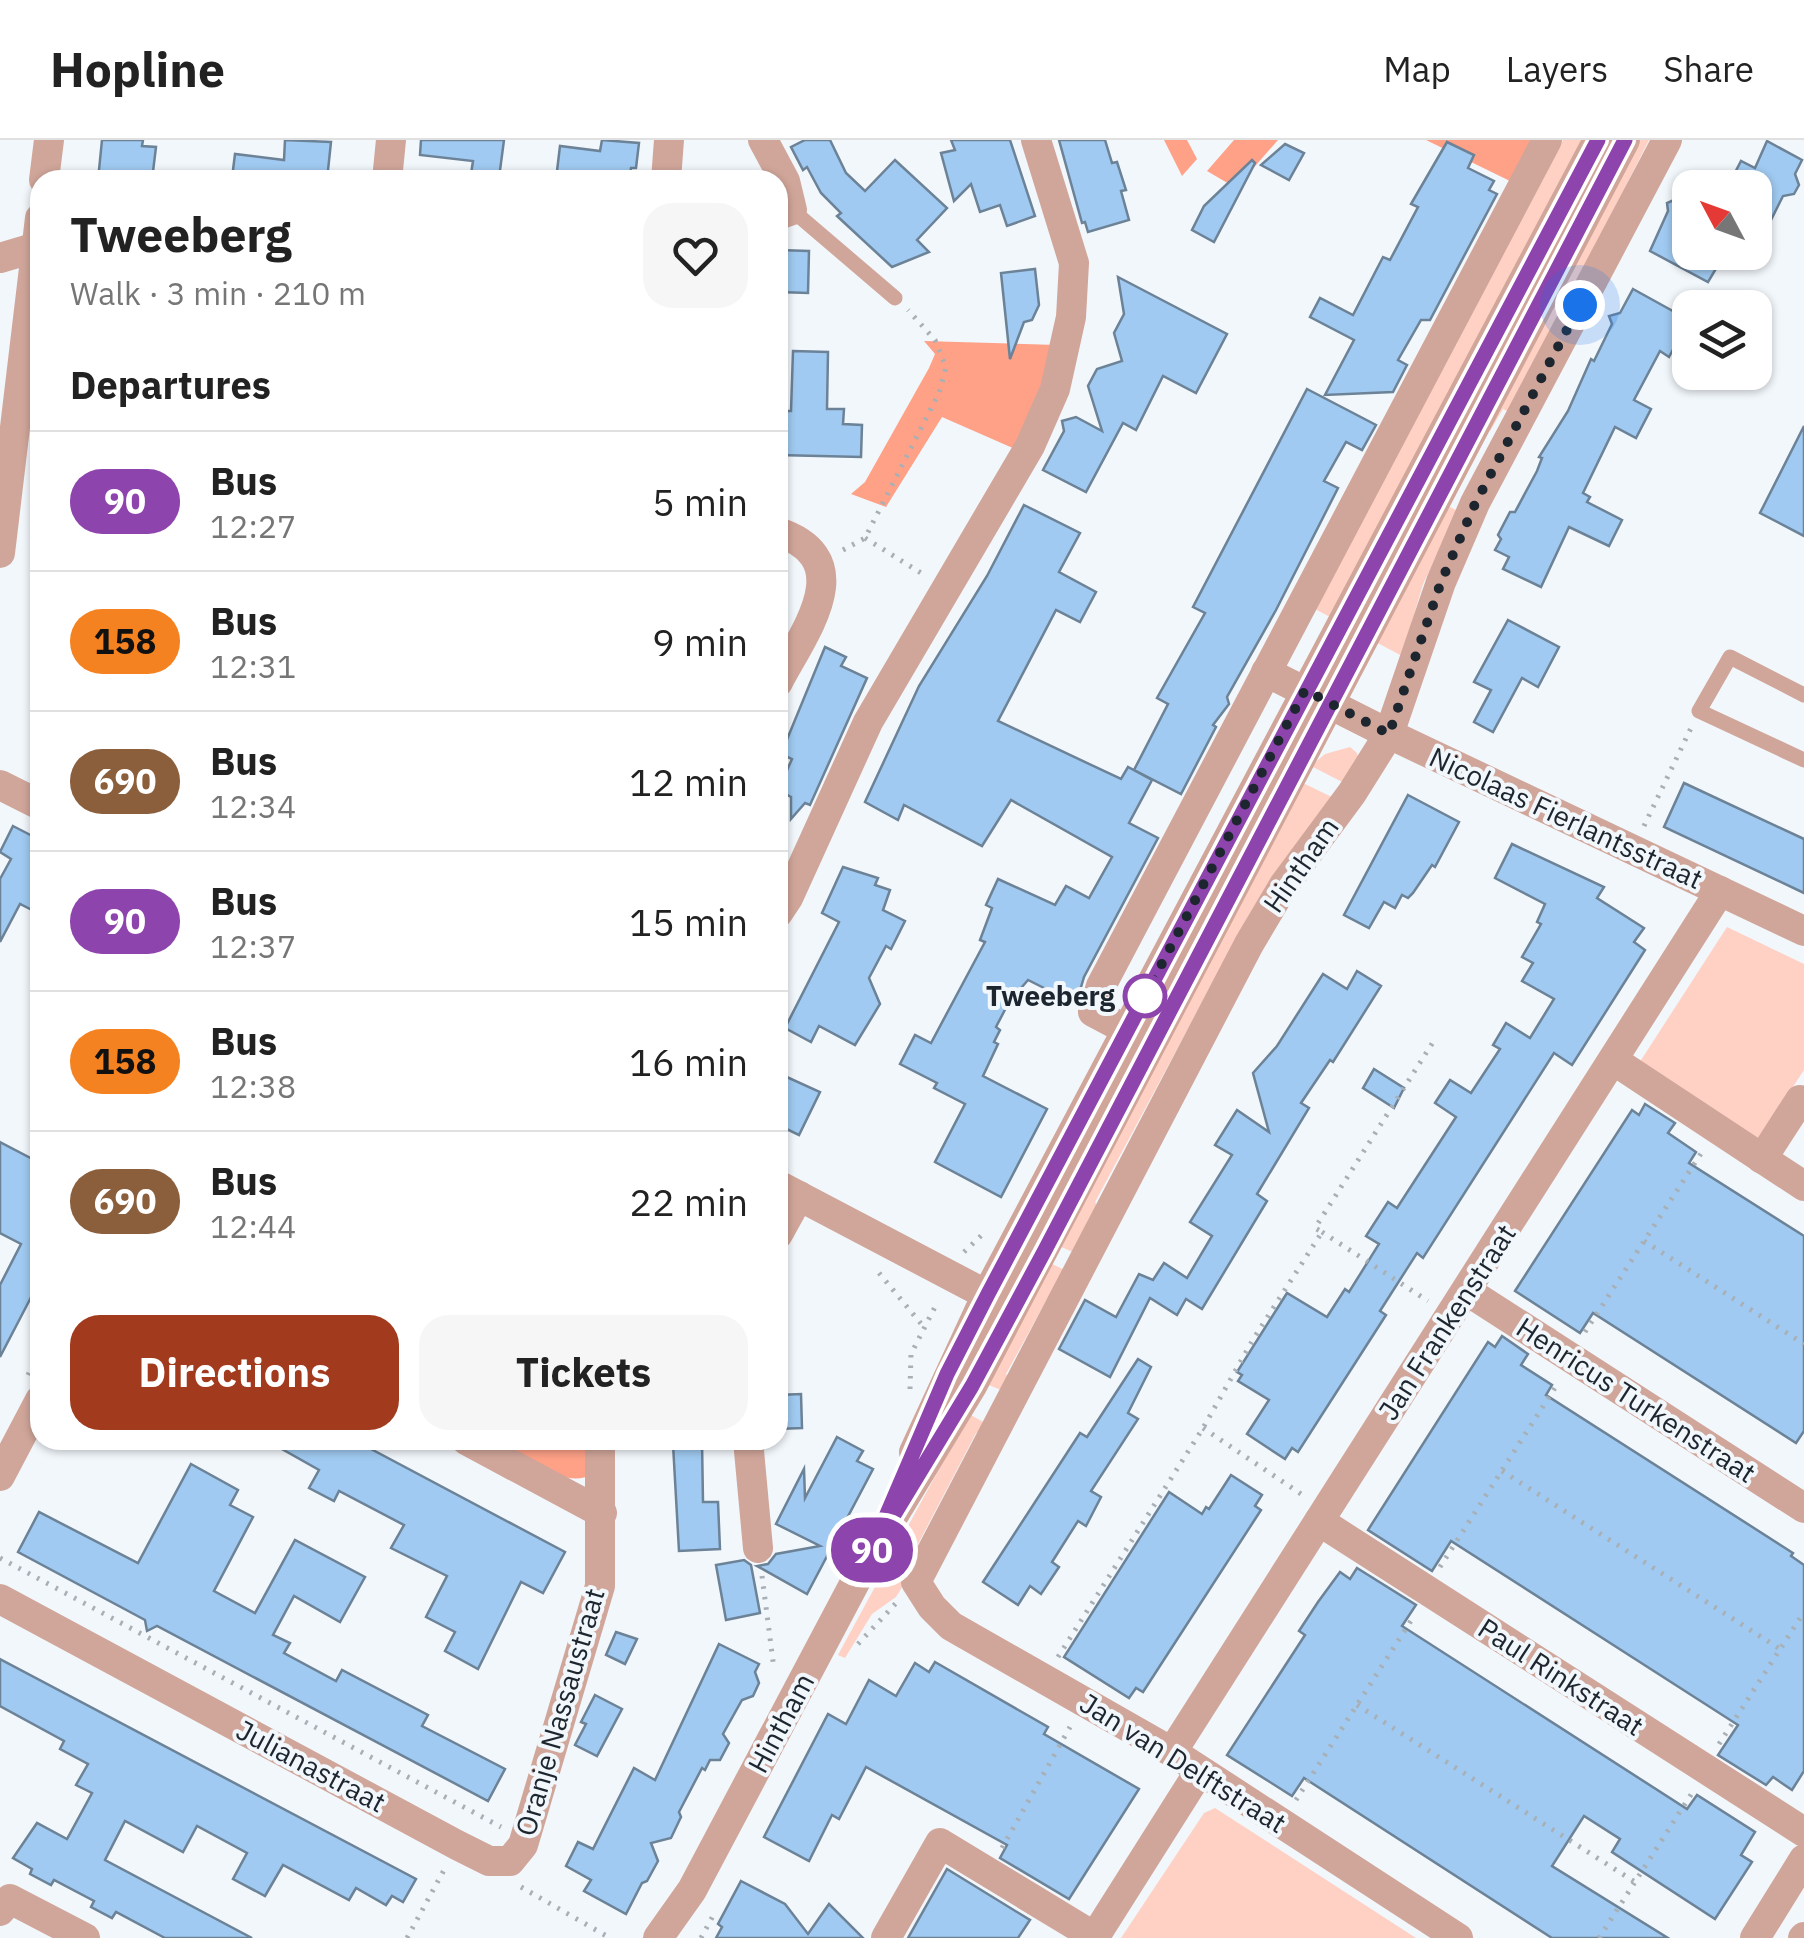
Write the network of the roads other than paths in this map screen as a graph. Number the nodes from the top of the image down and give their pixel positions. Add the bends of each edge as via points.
1 (49, 140) edge
2 (392, 140) edge
3 (669, 140) edge
4 (763, 140) edge
5 (1036, 140) edge
6 (1546, 140) edge
7 (1598, 140) edge
8 (1626, 140) edge
9 (1666, 140) edge
10 (45, 170) edge
11 (388, 170) edge
12 (667, 170) edge
13 (779, 170) edge
14 (788, 215) edge
15 (30, 237) edge
16 (0, 258) edge
17 (894, 298) road end
18 (30, 300) edge
19 (788, 535) edge
20 (0, 553) edge
21 (788, 663) edge
22 (1266, 672) junction
23 (1804, 695) edge
24 (1318, 696) junction
25 (1389, 734) junction
26 (1804, 760) edge
27 (0, 785) edge
28 (30, 800) edge
29 (1720, 892) junction
30 (788, 898) edge
31 (1804, 931) edge
32 (1127, 1030) junction
33 (1614, 1060) junction
34 (1804, 1103) edge
35 (1762, 1159) junction
36 (1804, 1186) edge
37 (788, 1190) edge
38 (1000, 1301) junction
39 (1459, 1304) junction
40 (30, 1419) edge
41 (485, 1450) edge
42 (600, 1450) edge
43 (749, 1450) edge
44 (0, 1476) edge
45 (1804, 1508) edge
46 (602, 1513) junction
47 (1323, 1516) junction
48 (758, 1548) road end
49 (916, 1582) joint
50 (0, 1599) edge
51 (1172, 1752) junction
52 (1200, 1772) junction
53 (1804, 1832) edge
54 (516, 1853) joint
55 (1804, 1859) edge
56 (706, 1896) junction
57 (0, 1912) edge
58 (85, 1938) edge
59 (658, 1938) edge
60 (678, 1938) edge
61 (886, 1938) edge
62 (1095, 1938) edge
63 (1458, 1938) edge
64 (1755, 1938) edge

1 - 10 street
2 - 11 street
3 - 12 street
4 - 13 street
5 - 30 street via 1074,263 1055,389 1030,446 868,722
6 - 22 street
7 - 24 street, Hintham
8 - 24 street, Hintham
9 - 25 street, Hintham via 1475,504
14 - 17 lane
15 - 16 street
18 - 20 street
19 - 21 street via 809,549 824,584
22 - 24 street
22 - 32 street via 1101,986 1093,1012
23 - 26 lane via 1730,657 1699,711
24 - 25 street, Nicolaas Fierlantsstraat
24 - 32 street, Hintham
24 - 38 street, Hintham
25 - 29 street, Nicolaas Fierlantsstraat
25 - 49 street, Hintham via 1248,944
27 - 28 street
29 - 31 street, Nicolaas Fierlantsstraat
29 - 33 street, Jan Frankenstraat
32 - 38 street, Hintham
33 - 35 street
33 - 39 street, Jan Frankenstraat
34 - 35 street
35 - 36 street
37 - 38 street
38 - 56 street, Hintham via 972,1386 869,1556
39 - 45 street, Henricus Turkenstraat via 1571,1358
39 - 47 street, Jan Frankenstraat
40 - 44 street
41 - 46 street
42 - 46 street, Oranje Nassaustraat
43 - 48 street
46 - 54 street, Oranje Nassaustraat via 600,1586
47 - 51 street, Jan Frankenstraat
47 - 53 street, Paul Rinkstraat via 1428,1591
49 - 51 street, Jan van Delftstraat via 950,1626
50 - 54 street, Julianastraat via 489,1861
51 - 52 street, Jan van Delftstraat
52 - 62 street
52 - 63 street, Jan van Delftstraat
55 - 64 street
56 - 59 street, Hintham
56 - 60 street, Hintham
57 - 58 street via 10,1898
61 - 62 street via 940,1843

